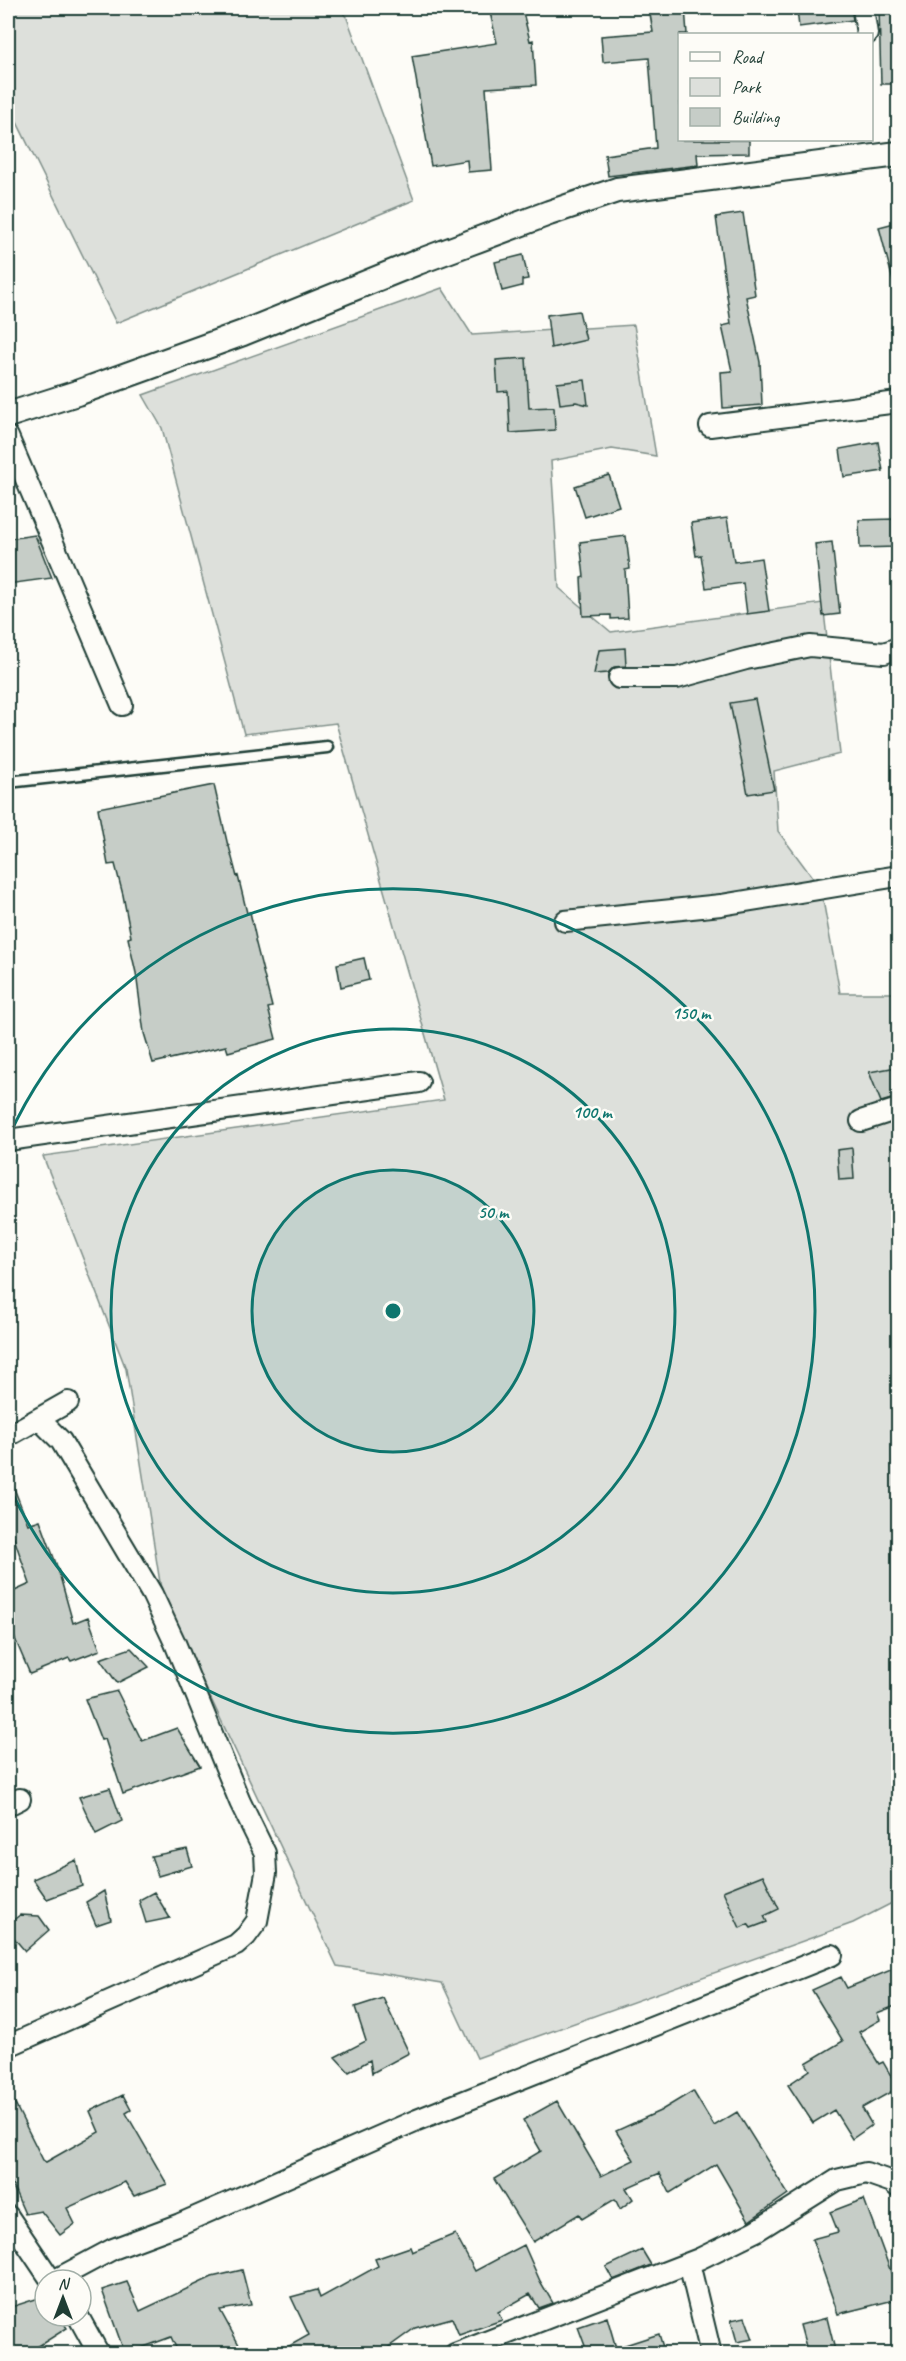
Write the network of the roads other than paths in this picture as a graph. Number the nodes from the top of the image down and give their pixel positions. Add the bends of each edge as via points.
1 (863, 8) edge
2 (867, 33) edge
3 (870, 149) edge
4 (898, 154) edge
5 (898, 402) edge
6 (8, 415) edge
7 (710, 426) dead end
8 (8, 437) edge
9 (898, 648) edge
10 (619, 678) dead end
11 (122, 705) dead end
12 (327, 747) dead end
13 (8, 782) edge
14 (898, 876) edge
15 (565, 921) dead end
16 (419, 1082) dead end
17 (898, 1109) edge
18 (861, 1121) dead end
19 (8, 1140) edge
20 (68, 1402) dead end
21 (39, 1419) junction
22 (8, 1437) edge
23 (832, 1955) dead end
24 (8, 2046) edge
25 (898, 2187) edge
26 (8, 2217) edge
27 (689, 2263) junction
28 (44, 2268) edge
29 (76, 2268) edge
30 (85, 2328) edge
31 (467, 2351) edge
32 (99, 2354) edge
33 (711, 2354) edge

1 - 2 street
3 - 4 street
3 - 6 street via 617,190 418,262 243,333
5 - 7 street
8 - 11 street
9 - 10 street via 884,653 810,646 677,678
12 - 13 lane
14 - 15 street via 721,905
16 - 19 street
17 - 18 street
20 - 21 street
21 - 22 street
21 - 24 street via 61,1441 152,1594 265,1853 266,1873 257,1921 236,1945
23 - 29 street via 417,2120
25 - 27 street via 866,2173 837,2180 756,2231
26 - 28 street
27 - 31 street
27 - 33 street
30 - 32 street

